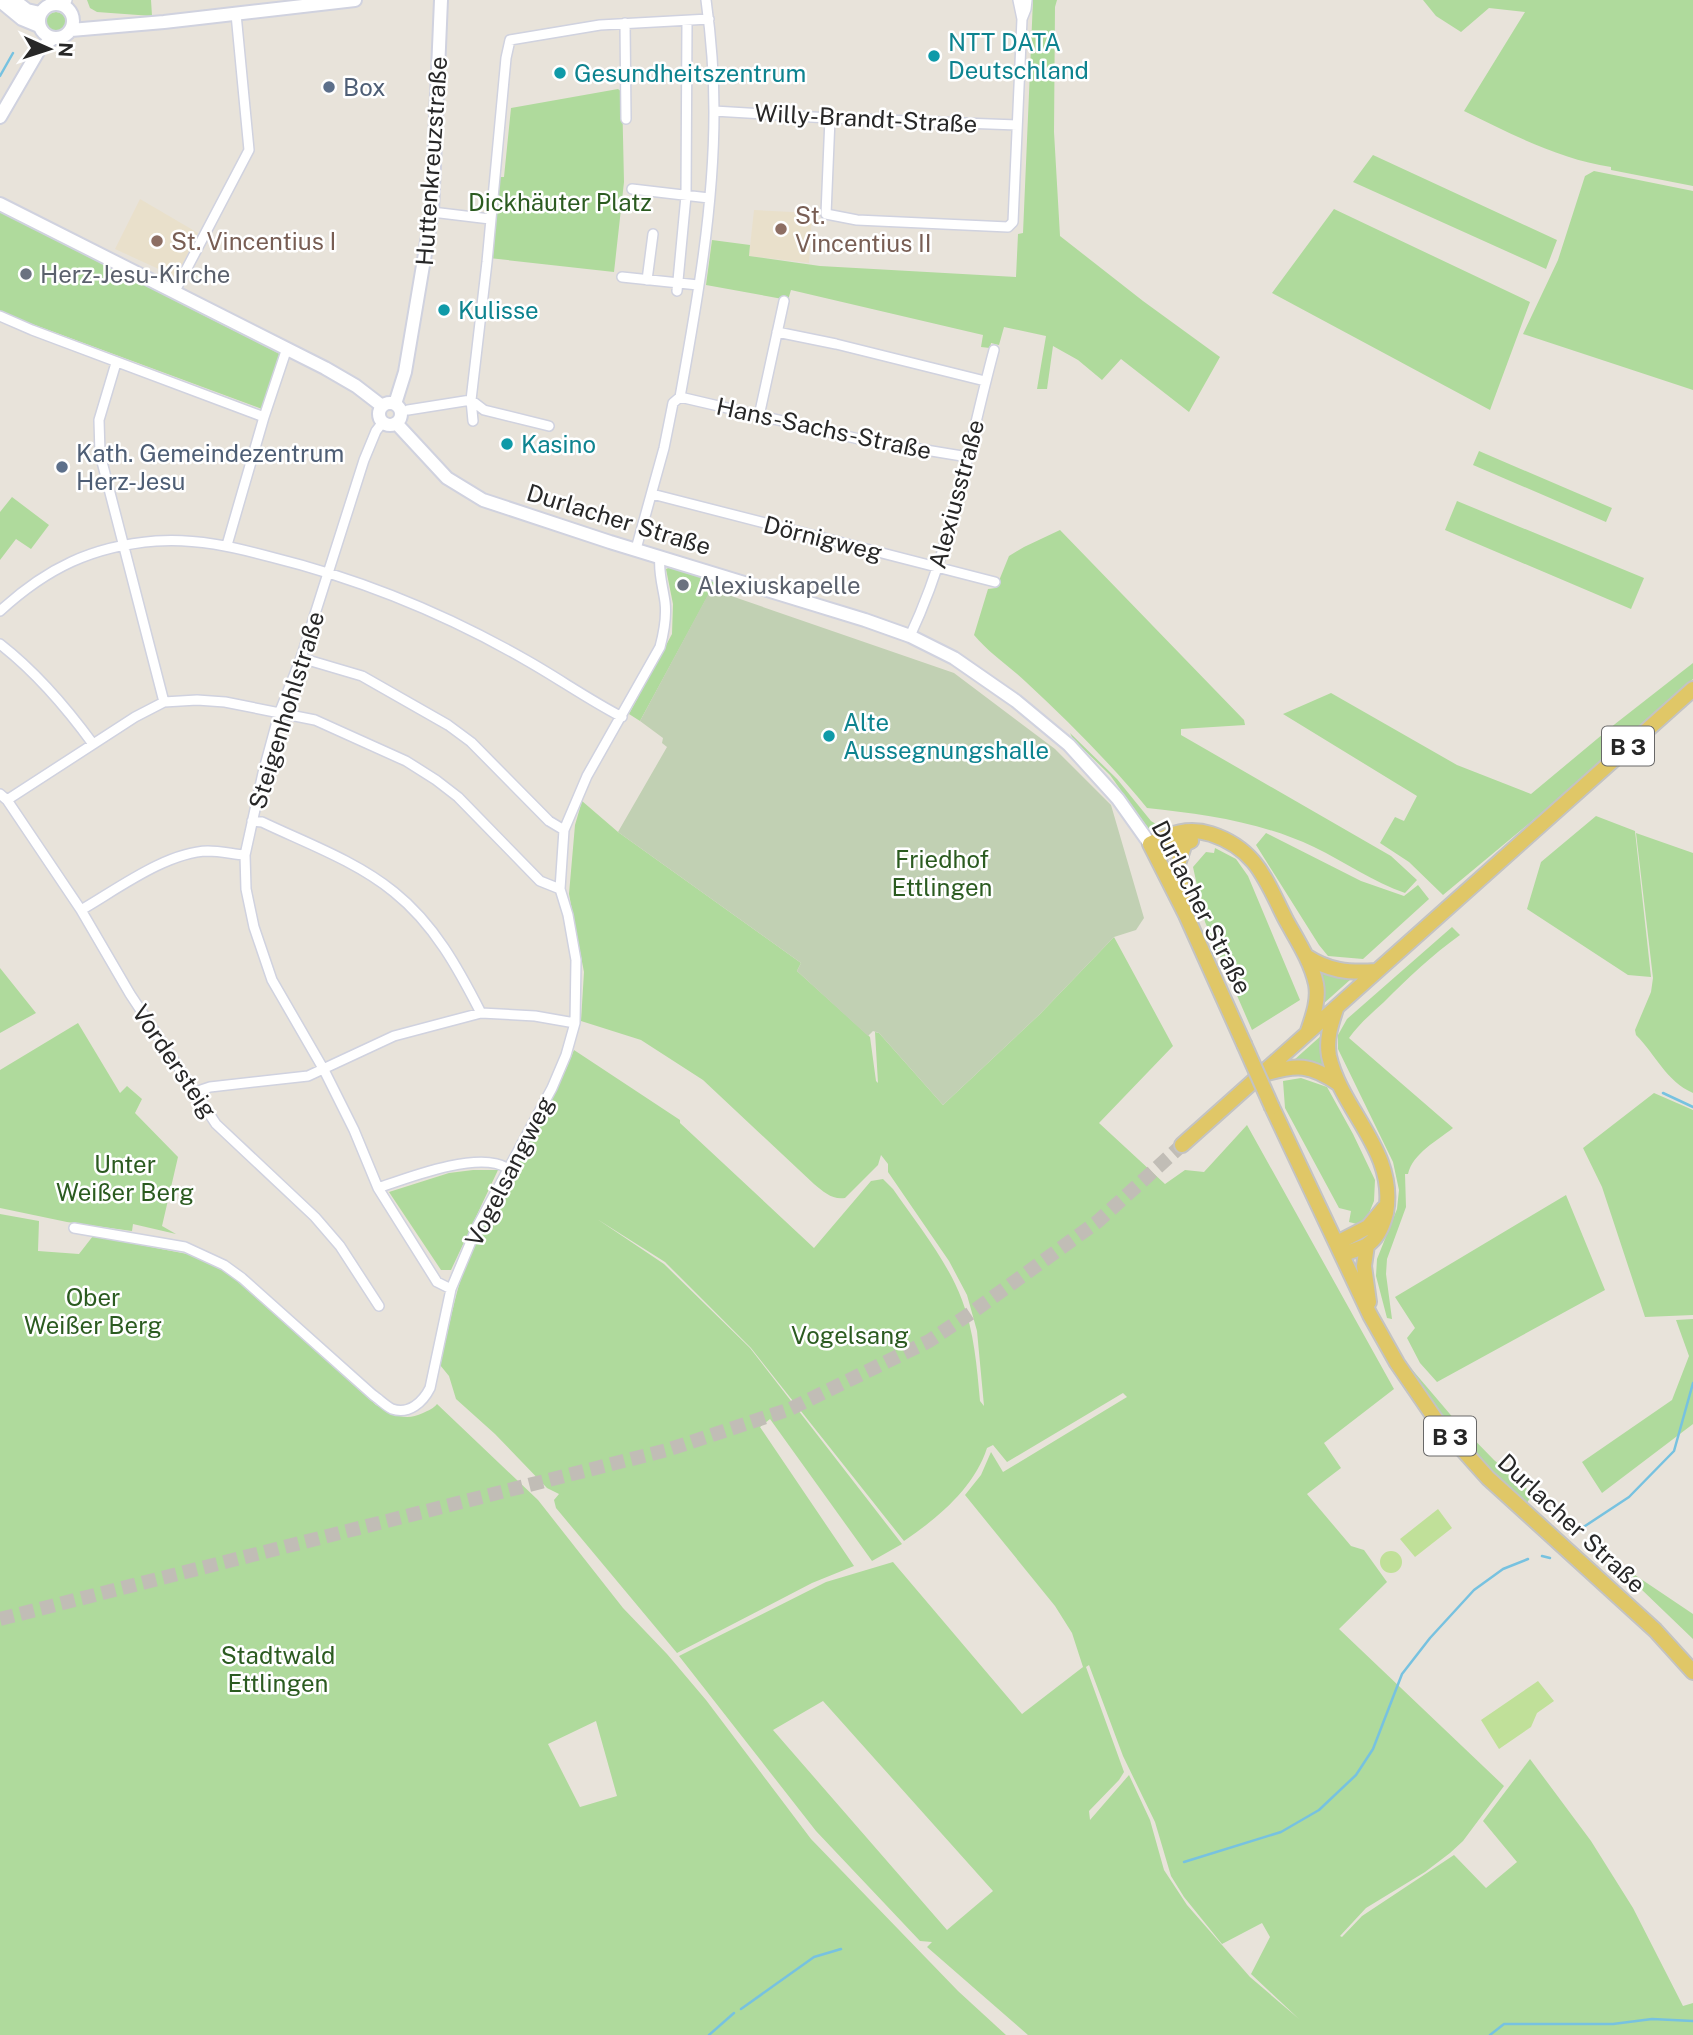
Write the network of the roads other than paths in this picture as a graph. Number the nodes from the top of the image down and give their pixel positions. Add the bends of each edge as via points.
1 (14, 0) edge
2 (355, 0) edge
3 (441, 0) edge
4 (706, 0) edge
5 (1018, 0) edge
6 (1027, 0) edge
7 (0, 1) edge
8 (65, 3) edge
9 (236, 14) junction
10 (709, 19) junction
11 (1022, 19) junction
12 (687, 22) junction
13 (625, 23) junction
14 (72, 25) junction
15 (43, 27) junction
16 (0, 100) edge
17 (714, 111) junction
18 (0, 117) edge
19 (830, 118) junction
20 (626, 119) dead end
21 (1017, 125) junction
22 (632, 189) dead end
23 (687, 196) junction
24 (709, 198) junction
25 (0, 204) edge
26 (432, 212) junction
27 (490, 219) junction
28 (653, 234) dead end
29 (622, 277) dead end
30 (647, 280) junction
31 (698, 285) junction
32 (678, 287) junction
33 (175, 291) junction
34 (784, 301) dead end
35 (0, 316) edge
36 (778, 332) junction
37 (287, 348) junction
38 (994, 350) dead end
39 (116, 363) junction
40 (985, 381) junction
41 (680, 397) junction
42 (471, 400) junction
43 (389, 405) junction
44 (408, 410) dead end
45 (759, 416) junction
46 (264, 417) junction
47 (473, 421) dead end
48 (390, 423) junction
49 (549, 426) dead end
50 (968, 457) junction
51 (652, 494) junction
52 (227, 545) junction
53 (123, 546) junction
54 (636, 549) junction
55 (660, 556) junction
56 (938, 567) junction
57 (328, 571) junction
58 (995, 582) dead end
59 (0, 611) edge
60 (910, 636) junction
61 (0, 644) edge
62 (301, 658) junction
63 (1693, 689) edge
64 (163, 702) junction
65 (279, 714) junction
66 (622, 717) junction
67 (93, 744) junction
68 (3, 797) edge
69 (252, 821) junction
70 (564, 830) junction
71 (1215, 835) junction
72 (1185, 843) junction
73 (1153, 850) junction
74 (245, 855) junction
75 (560, 889) junction
76 (81, 910) junction
77 (1186, 915) junction
78 (1305, 955) junction
79 (1376, 971) junction
80 (1337, 1007) junction
81 (481, 1013) junction
82 (575, 1023) junction
83 (1308, 1032) junction
84 (324, 1070) junction
85 (1259, 1076) junction
86 (1339, 1084) junction
87 (195, 1092) junction
88 (1182, 1145) tunnel mouth
89 (507, 1168) junction
90 (378, 1188) junction
91 (1387, 1204) junction
92 (74, 1228) dead end
93 (1367, 1245) junction
94 (1340, 1249) junction
95 (451, 1289) junction
96 (379, 1306) dead end
97 (1370, 1315) junction
98 (1693, 1672) edge

1 - 15 main road
2 - 9 main road
3 - 26 main road, Huttenkreuzstraße
4 - 10 street
5 - 11 street
6 - 11 street
7 - 15 main road via 22,19
8 - 14 main road
8 - 15 main road via 50,5
9 - 14 main road via 119,26
9 - 33 street via 249,150
10 - 12 street
10 - 17 street
11 - 21 street
12 - 13 street
12 - 23 street
13 - 20 street
13 - 27 street via 510,40
14 - 15 main road via 63,37
15 - 16 main road
15 - 18 main road via 39,50
17 - 19 street, Willy-Brandt-Straße
17 - 24 street
19 - 21 street, Willy-Brandt-Straße
19 - 21 street via 826,214 857,220 1008,227 1013,222
22 - 23 street
23 - 24 street
23 - 32 street
24 - 31 street
25 - 33 main road
26 - 27 street
26 - 43 main road, Huttenkreuzstraße via 405,372
27 - 42 street
28 - 30 street
29 - 30 street
30 - 32 street
31 - 32 street
31 - 41 street
33 - 37 main road
34 - 36 street
35 - 39 street
36 - 40 street
36 - 45 street
37 - 43 main road
37 - 46 street
38 - 40 street, Alexiusstraße
39 - 46 street
39 - 53 street via 98,439
40 - 50 street, Alexiusstraße
41 - 45 street, Hans-Sachs-Straße
41 - 51 street via 673,403
42 - 44 street
42 - 47 street
42 - 49 street via 484,410
43 - 48 main road via 380,416
43 - 48 main road via 401,412 401,418
45 - 50 street, Hans-Sachs-Straße
46 - 52 street
48 - 54 main road, Durlacher Straße via 469,493
48 - 57 street, Steigenhohlstraße via 376,431 363,460
50 - 56 street, Alexiusstraße
51 - 54 street
51 - 56 street, Dörnigweg
52 - 53 street via 156,541
52 - 57 street
53 - 59 street via 90,554 48,573
53 - 64 street
54 - 55 main road, Durlacher Straße
55 - 60 main road, Durlacher Straße
55 - 66 street, Vogelsangweg via 666,627
56 - 58 street, Dörnigweg
56 - 60 street, Alexiusstraße
57 - 62 street, Steigenhohlstraße
57 - 66 street via 432,612 525,659
60 - 73 main road, Durlacher Straße via 954,658 1049,726 1092,768
61 - 67 street via 39,679
62 - 65 street, Steigenhohlstraße
62 - 70 street via 362,676 448,725
63 - 79 main road, B 3
64 - 65 street via 225,702
64 - 67 street
65 - 69 street, Steigenhohlstraße
65 - 75 street via 316,720 406,761 458,797 540,881
66 - 70 street, Vogelsangweg via 587,776
67 - 68 street
68 - 76 street, Vordersteig
69 - 74 street, Steigenhohlstraße
69 - 81 street via 344,861 395,893 428,925 457,966
70 - 75 street, Vogelsangweg
71 - 72 main road
71 - 73 main road via 1177,832
71 - 78 main road via 1240,847 1260,869
72 - 73 main road
72 - 77 main road via 1178,864
73 - 77 main road, Durlacher Straße / B 3
74 - 76 street via 207,851 182,855
74 - 84 street, Steigenhohlstraße via 251,914 272,980
75 - 82 street, Vogelsangweg via 576,960
76 - 87 street, Vordersteig
77 - 94 main road, Durlacher Straße / B 3, bridge
78 - 79 main road via 1338,972
78 - 83 main road via 1317,1000
79 - 80 main road, B 3
80 - 83 main road
80 - 86 main road via 1328,1053
81 - 82 street
81 - 84 street via 394,1036
82 - 89 street, Vogelsangweg via 552,1088
83 - 85 main road
84 - 87 street
84 - 90 street, Steigenhohlstraße
85 - 86 main road via 1302,1066
85 - 88 main road
86 - 91 main road via 1382,1163
87 - 96 street, Vordersteig via 216,1124 332,1236
89 - 90 street via 485,1163 447,1166
89 - 95 street, Vogelsangweg
90 - 95 street, Steigenhohlstraße via 437,1282
91 - 93 main road via 1380,1230
91 - 94 main road
92 - 95 street, Vogelsangweg via 185,1247 224,1265 393,1409 411,1408 430,1388
93 - 94 main road
93 - 97 main road via 1364,1266
94 - 97 main road, Durlacher Straße / B 3
97 - 98 main road, Durlacher Straße / B 3 via 1436,1420 1472,1461 1656,1630

